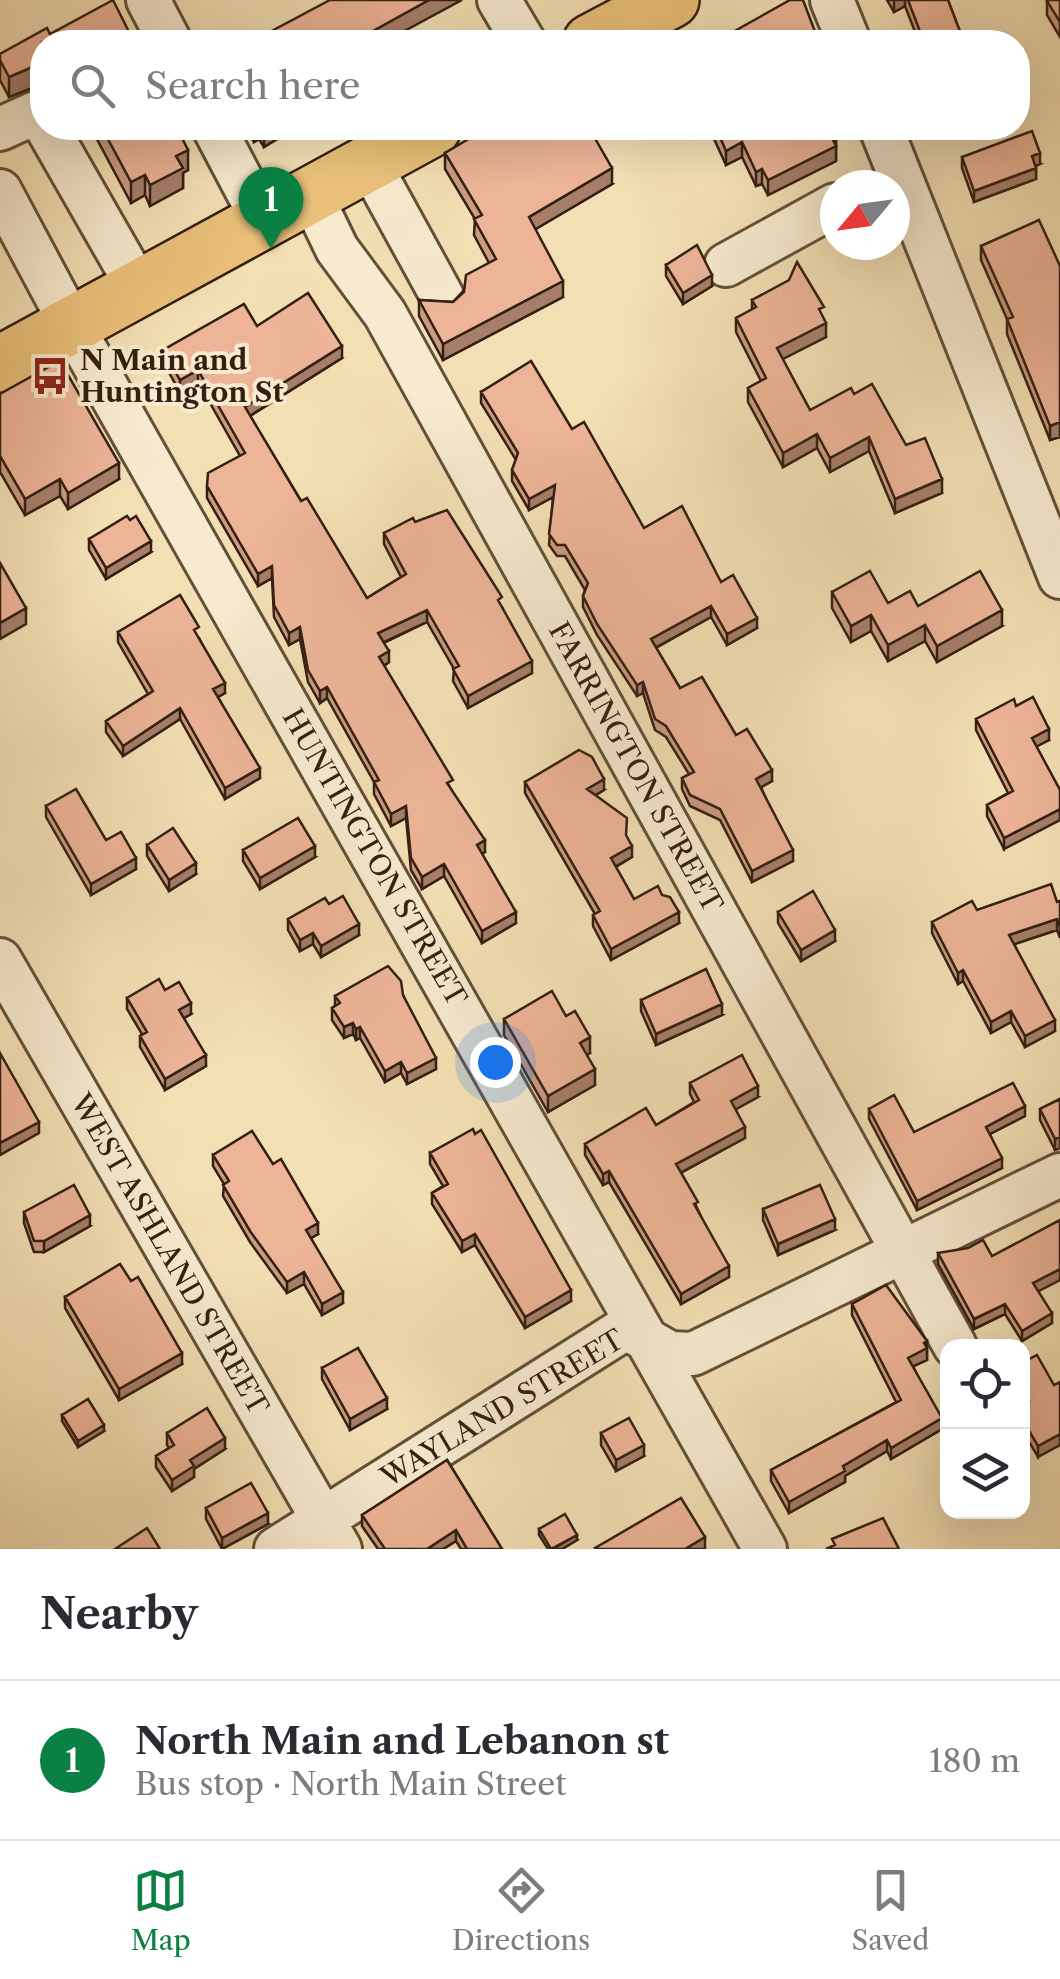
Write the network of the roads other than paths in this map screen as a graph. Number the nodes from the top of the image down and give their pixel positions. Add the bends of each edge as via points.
1 (148, 0) edge
2 (500, 0) edge
3 (670, 0) edge
4 (832, 0) edge
5 (164, 30) edge
6 (517, 30) edge
7 (614, 30) edge
8 (843, 30) edge
9 (30, 115) edge
10 (0, 129) edge
11 (54, 140) edge
12 (220, 140) edge
13 (411, 140) edge
14 (882, 140) edge
15 (368, 163) junction
16 (884, 170) edge
17 (0, 191) edge
18 (310, 194) junction
19 (820, 214) edge
20 (262, 219) junction
21 (910, 235) edge
22 (726, 265) dead end
23 (138, 287) junction
24 (442, 296) dead end
25 (71, 324) junction
26 (0, 364) edge
27 (1060, 577) edge
28 (0, 960) edge
29 (1060, 1175) edge
30 (902, 1252) junction
31 (951, 1339) edge
32 (652, 1341) junction
33 (331, 1533) edge
34 (276, 1549) edge
35 (766, 1549) edge

1 - 5 street
2 - 6 street
3 - 7 main road
4 - 8 street
9 - 10 street
11 - 23 street
12 - 20 street
13 - 15 main road
14 - 16 street
15 - 18 main road
15 - 24 street
17 - 25 street, HUNTINGTON STREET
18 - 20 main road
18 - 30 street, FARRINGTON STREET via 337,249 386,314
19 - 22 street
20 - 23 main road
21 - 27 street
23 - 25 main road
25 - 26 main road
25 - 32 street, HUNTINGTON STREET
28 - 33 street, WEST ASHLAND STREET
29 - 30 street, WAYLAND STREET
30 - 31 street, FARRINGTON STREET
30 - 32 street, WAYLAND STREET via 693,1354 670,1353
32 - 33 street, WAYLAND STREET via 626,1328
32 - 35 street, HUNTINGTON STREET
33 - 34 street, WAYLAND STREET

